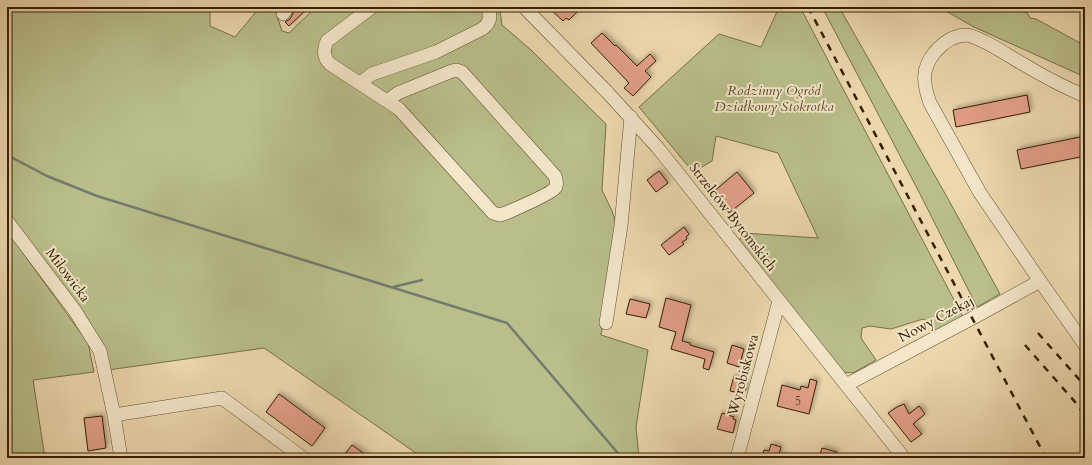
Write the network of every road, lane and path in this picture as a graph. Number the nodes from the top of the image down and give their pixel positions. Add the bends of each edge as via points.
1 (372, 7) edge
2 (487, 7) edge
3 (524, 7) edge
4 (360, 83) junction
5 (1085, 96) edge
6 (387, 101) junction
7 (631, 118) junction
8 (7, 221) edge
9 (1040, 281) junction
10 (780, 301) junction
11 (606, 323) dead end
12 (1085, 345) edge
13 (846, 385) junction
14 (114, 414) junction
15 (121, 458) edge
16 (303, 458) edge
17 (737, 458) edge
18 (904, 458) edge

1 - 4 street via 329,37 324,48 324,56 330,64
2 - 4 street via 490,19 482,29 436,52 372,74
3 - 7 street, Strzelców Bytomskich
4 - 6 street
5 - 9 street via 966,35 951,38 930,59 924,72 930,103 980,193
6 - 6 street via 399,109 493,213 506,213 557,185 555,176 462,72 452,71 398,93
7 - 10 street, Strzelców Bytomskich
7 - 11 street via 621,226
8 - 14 street, Milowicka via 75,311 100,351
9 - 12 street
9 - 13 street, Nowy Czekaj
10 - 13 street, Strzelców Bytomskich
10 - 17 street, Wyrobiskowa
13 - 18 street, Strzelców Bytomskich
14 - 15 street, Milowicka
14 - 16 street via 222,398

